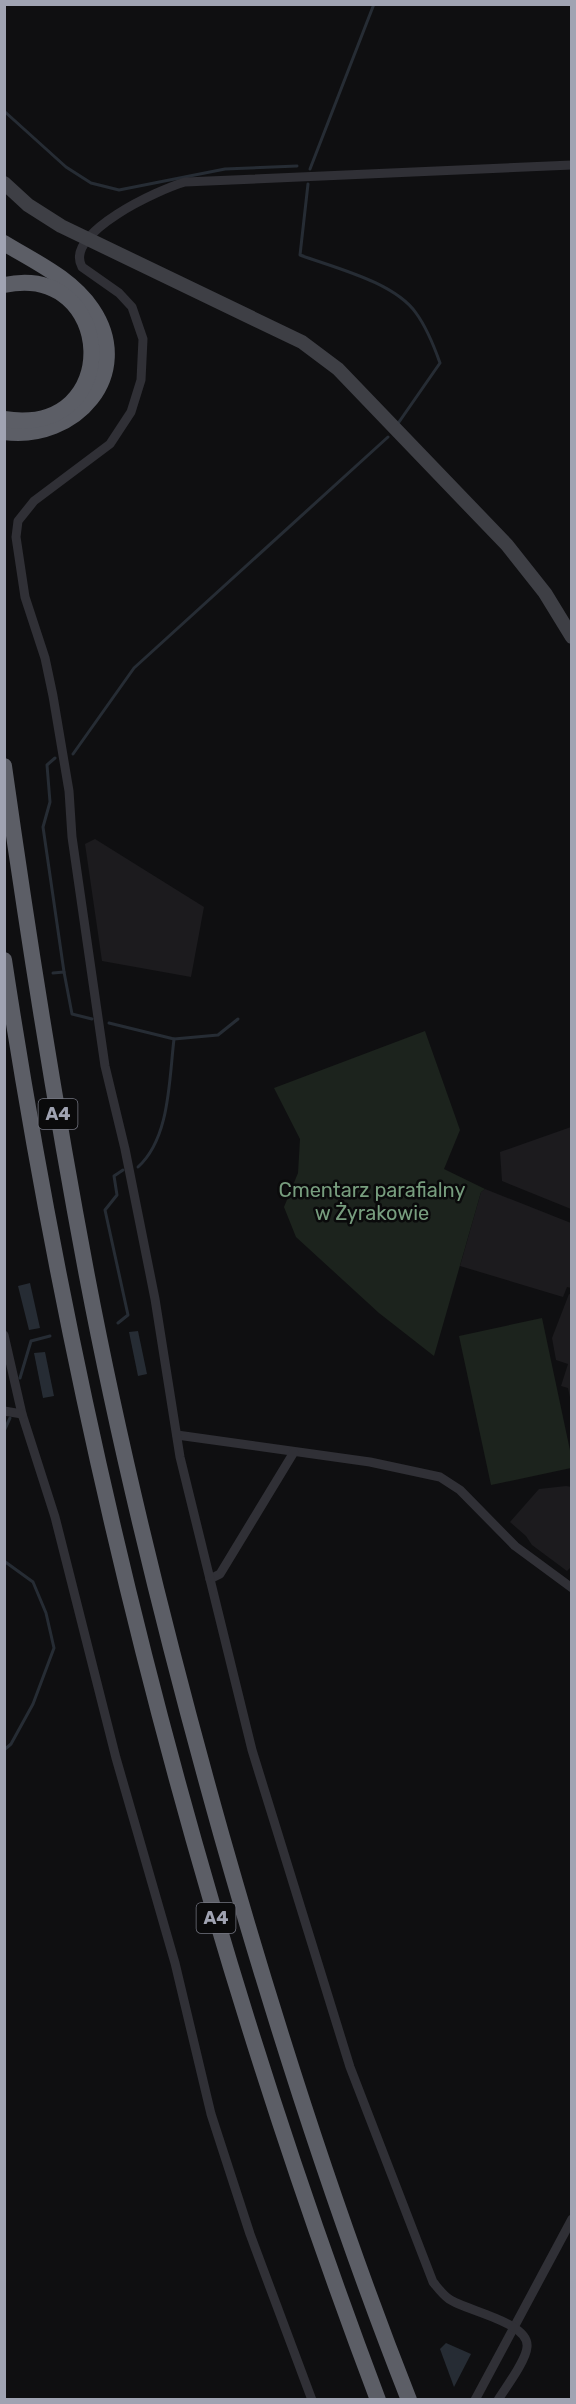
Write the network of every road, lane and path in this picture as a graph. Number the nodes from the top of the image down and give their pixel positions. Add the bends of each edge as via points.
1 (572, 165) edge
2 (4, 183) edge
3 (86, 239) junction
4 (4, 243) edge
5 (4, 285) edge
6 (4, 419) edge
7 (4, 432) edge
8 (572, 637) edge
9 (4, 766) edge
10 (4, 960) edge
11 (4, 1335) edge
12 (4, 1411) edge
13 (22, 1414) junction
14 (177, 1435) junction
15 (294, 1452) junction
16 (210, 1579) junction
17 (572, 1588) edge
18 (572, 2219) edge
19 (514, 2326) junction
20 (312, 2400) edge
21 (378, 2400) edge
22 (409, 2400) edge
23 (475, 2400) edge
24 (498, 2400) edge

1 - 3 street via 185,182 132,206
2 - 3 street via 38,212
3 - 8 street via 302,342 338,369 507,545 545,593
3 - 14 street via 78,254 82,267 126,299 138,317 143,339 141,380 131,412 110,444 34,501 18,521 16,537 25,597 53,696 105,1066 155,1299
4 - 7 highway via 80,293 100,326 105,358 94,395 72,418 46,431
5 - 6 highway via 37,284 68,298 86,322 93,354 91,371 82,390 61,411 34,421
9 - 22 highway, A4 via 87,1278 178,1674 259,1965 338,2210
10 - 21 highway, A4 via 59,1282 137,1631 217,1923 301,2188
11 - 13 street
12 - 13 street
13 - 20 street via 56,1517 116,1758 175,1963 211,2114 250,2234
14 - 15 street
14 - 16 street
15 - 16 street via 220,1574
15 - 17 street via 370,1461 440,1477 460,1490 515,1546
16 - 19 street via 252,1750 350,2067 433,2282 450,2300
18 - 19 street
19 - 23 street
19 - 24 street via 523,2333 528,2346

